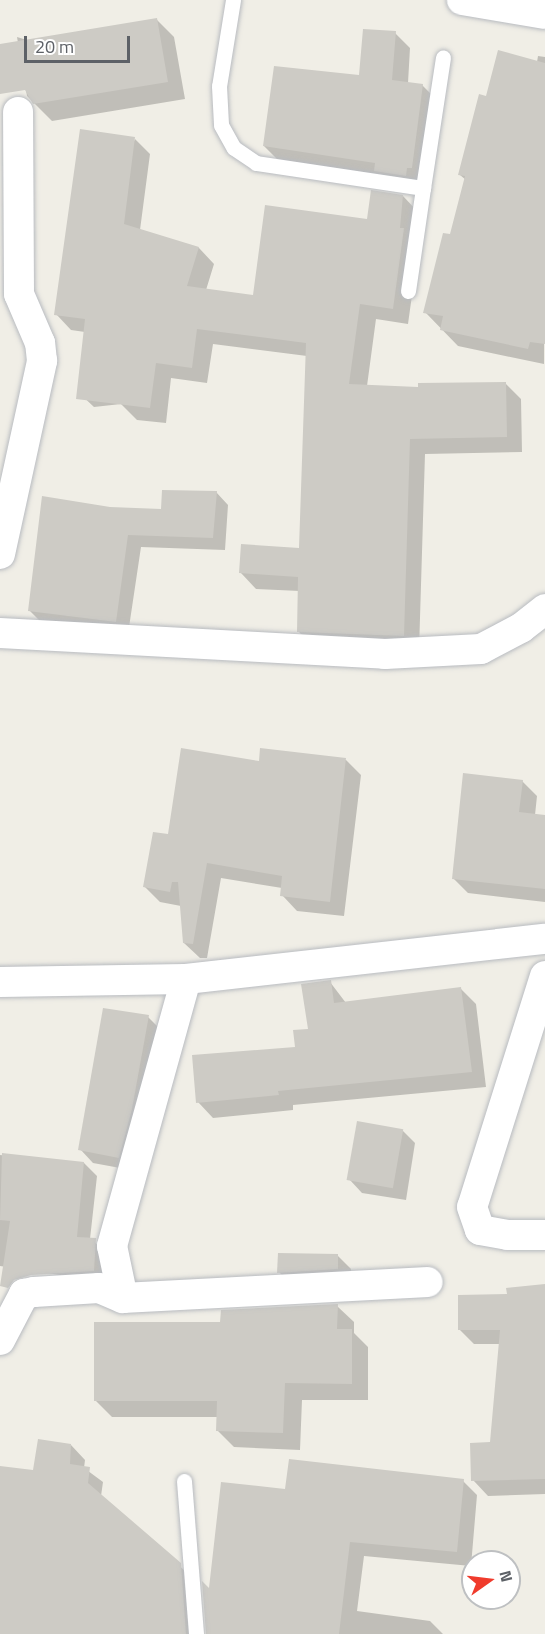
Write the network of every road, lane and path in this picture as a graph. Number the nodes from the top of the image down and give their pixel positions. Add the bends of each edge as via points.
1 (233, 0) edge
2 (462, 0) edge
3 (545, 15) edge
4 (443, 58) dead end
5 (18, 111) dead end
6 (423, 188) junction
7 (408, 291) dead end
8 (0, 554) edge
9 (545, 609) edge
10 (0, 633) edge
11 (545, 939) edge
12 (545, 976) edge
13 (186, 979) junction
14 (0, 982) edge
15 (545, 1235) edge
16 (428, 1282) dead end
17 (123, 1298) junction
18 (0, 1340) edge
19 (184, 1481) dead end
20 (196, 1634) edge

1 - 6 lane via 223,51 219,105 221,124 234,148 256,163
2 - 3 street
4 - 6 lane
5 - 8 street via 19,294 40,343 42,362
6 - 7 lane
9 - 10 street via 521,628 481,649 385,654
11 - 13 street
12 - 15 street via 472,1207 480,1230
13 - 14 street
13 - 17 street via 112,1246
16 - 17 street
17 - 18 street via 99,1288 24,1294
19 - 20 lane

